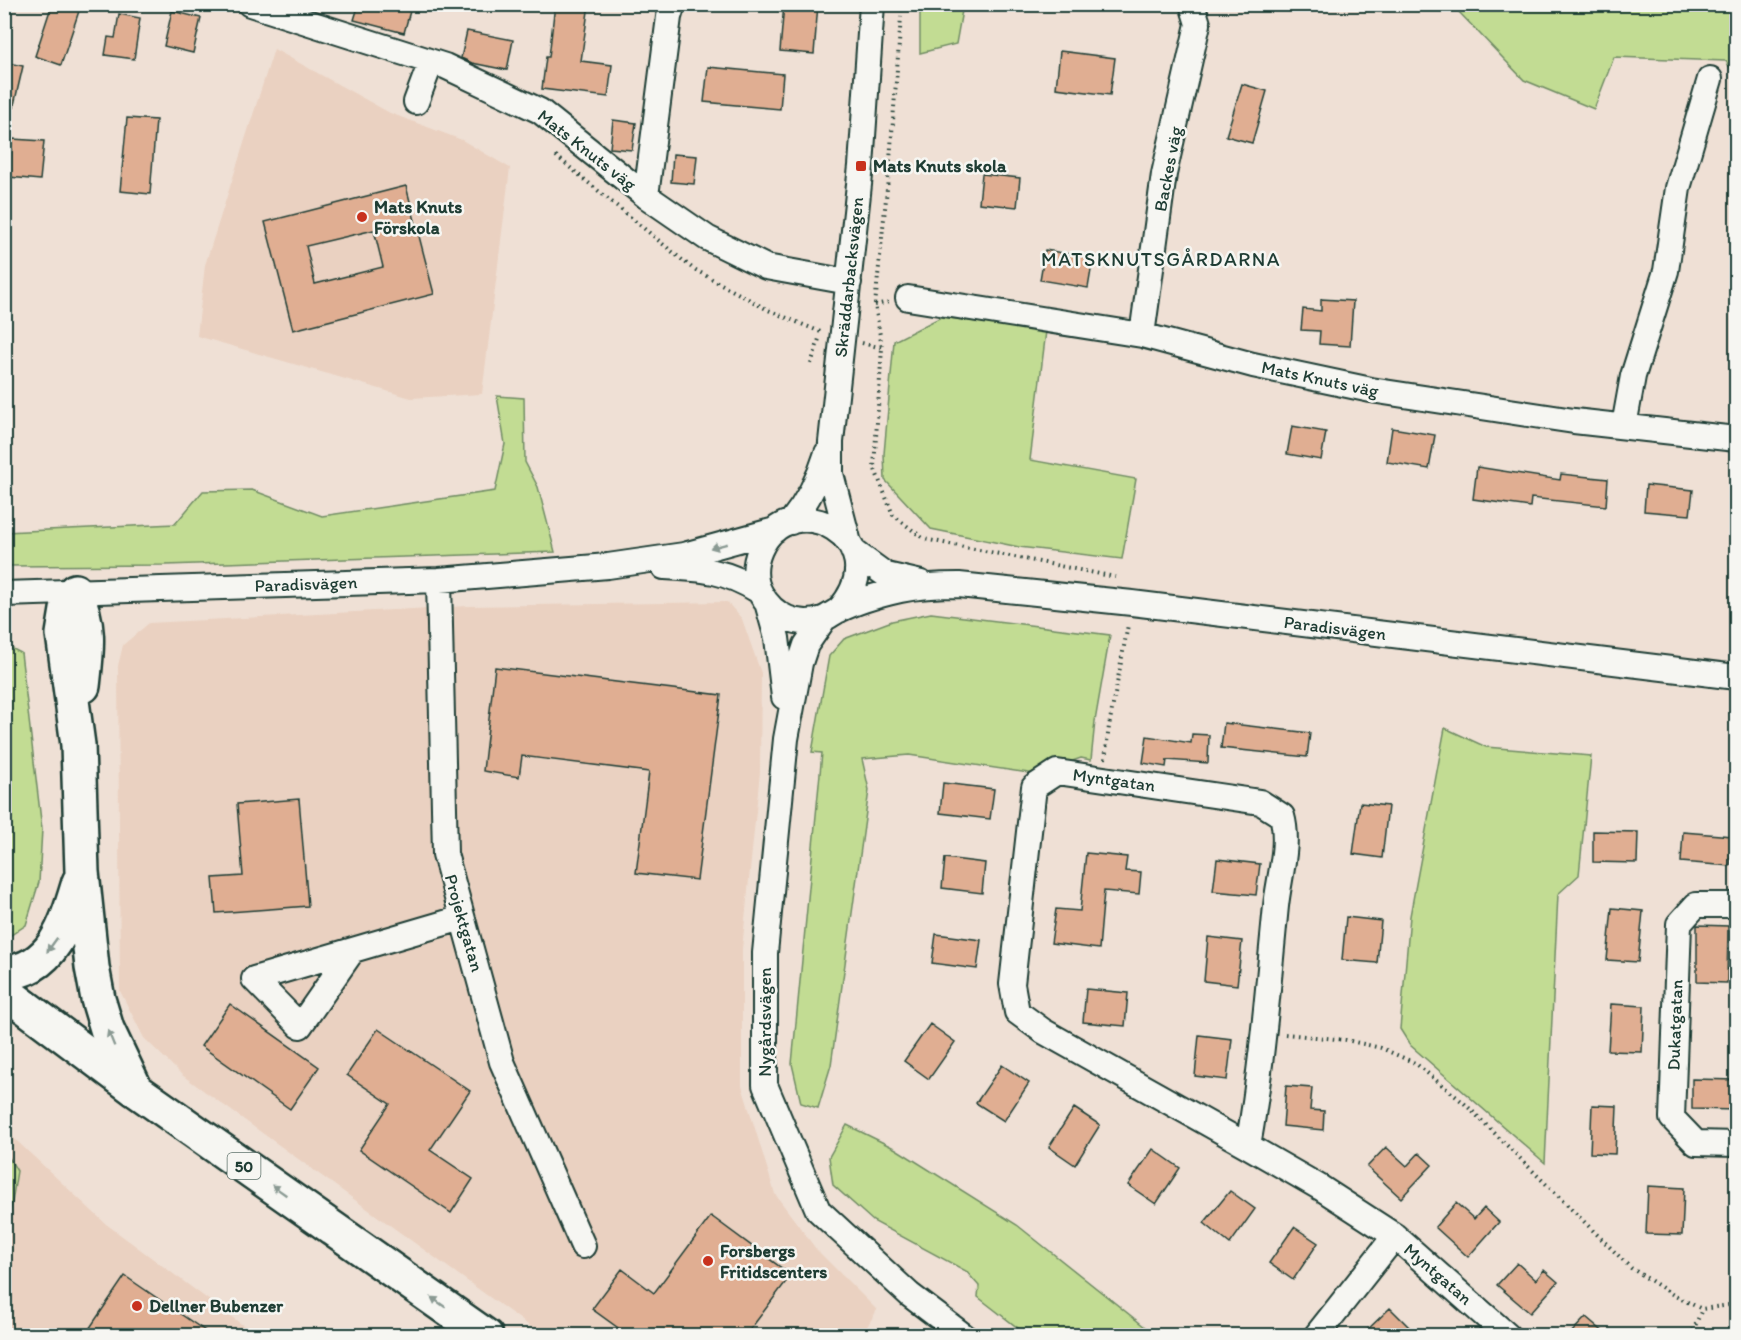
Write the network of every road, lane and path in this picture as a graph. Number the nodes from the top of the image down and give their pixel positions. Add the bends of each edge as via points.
1 (250, 4) edge
2 (872, 4) edge
3 (902, 4) edge
4 (1192, 4) edge
5 (670, 9) edge
6 (431, 62) junction
7 (1710, 79) dead end
8 (416, 102) dead end
9 (556, 156) dead end
10 (646, 196) junction
11 (849, 282) junction
12 (908, 298) dead end
13 (768, 310) dead end
14 (821, 333) dead end
15 (1142, 335) junction
16 (811, 364) dead end
17 (1624, 426) junction
18 (1737, 439) edge
19 (831, 442) junction
20 (783, 526) junction
21 (851, 547) junction
22 (608, 566) junction
23 (439, 580) junction
24 (932, 585) junction
25 (75, 591) junction
26 (4, 594) edge
27 (764, 599) junction
28 (1132, 603) junction
29 (832, 615) junction
30 (1737, 677) edge
31 (786, 739) junction
32 (1103, 778) junction
33 (82, 872) junction
34 (1737, 905) edge
35 (462, 918) junction
36 (353, 950) dead end
37 (4, 973) edge
38 (4, 991) edge
39 (4, 1013) edge
40 (1263, 1032) junction
41 (136, 1090) junction
42 (1737, 1144) edge
43 (1248, 1146) junction
44 (1395, 1236) junction
45 (583, 1246) dead end
46 (1737, 1304) edge
47 (1702, 1309) junction
48 (448, 1335) edge
49 (486, 1335) edge
50 (964, 1335) edge
51 (1316, 1335) edge
52 (1508, 1335) edge
53 (1691, 1335) edge

1 - 6 street, Mats Knuts väg
2 - 11 street, Skräddarbacksvägen
3 - 28 path via 875,305 882,348 874,467 893,515 924,539 1135,581
4 - 15 street, Backes väg via 1198,24 1164,174
5 - 10 street
6 - 8 street
6 - 10 street, Mats Knuts väg via 540,111
7 - 17 street via 1678,188 1666,271 1633,376
9 - 13 path via 692,268
10 - 11 street, Mats Knuts väg via 707,238 766,267
11 - 19 street, Skräddarbacksvägen
12 - 15 street, Mats Knuts väg
14 - 16 path
15 - 17 street, Mats Knuts väg via 1253,365 1371,390
17 - 18 street, Mats Knuts väg
19 - 20 street, Skräddarbacksvägen via 814,489
19 - 21 street, Skräddarbacksvägen via 831,474
20 - 21 street via 807,519 824,522 838,530
20 -> 22 street, Paradisvägen via 684,555
20 - 27 street via 763,542 756,558 755,575
21 - 24 street, Paradisvägen via 886,575
21 - 29 street via 857,566 856,583 850,598
22 - 23 street, Paradisvägen
22 - 27 street, Paradisvägen via 700,569 728,574
23 - 25 street, Paradisvägen
23 - 35 street, Projektgatan via 445,854
24 - 28 street, Paradisvägen
24 - 29 street, Paradisvägen via 899,590
25 - 26 street, Paradisvägen
25 - 33 highway via 63,634 78,745
27 - 29 street via 780,615 794,621 809,622
27 - 31 street, Nygårdsvägen via 782,668
28 - 30 street, Paradisvägen
28 - 32 path
29 - 31 street, Nygårdsvägen via 806,645
31 - 50 street, Nygårdsvägen via 765,954 765,1085 818,1209 910,1295
32 - 40 street, Myntgatan via 1260,801 1282,816 1286,832
32 - 43 street, Myntgatan via 1057,772 1034,787 1012,984 1017,1012 1043,1031
33 -> 37 highway via 68,917 51,947 25,970
41 -> 33 highway via 115,1049 98,999
34 - 42 street, Dukatgatan via 1696,905 1679,924 1672,1118 1696,1143
35 - 36 street
35 - 45 street, Projektgatan via 502,1062
38 - 41 highway, 50
39 - 48 highway, 50 via 130,1113
40 - 43 street, Myntgatan
40 - 47 path via 1346,1040 1381,1048 1415,1063 1464,1103 1631,1268
49 -> 41 highway, 50
43 - 44 street, Myntgatan
44 - 51 street, Myntgatan
44 - 52 street, Myntgatan
46 - 47 path
47 - 53 path

